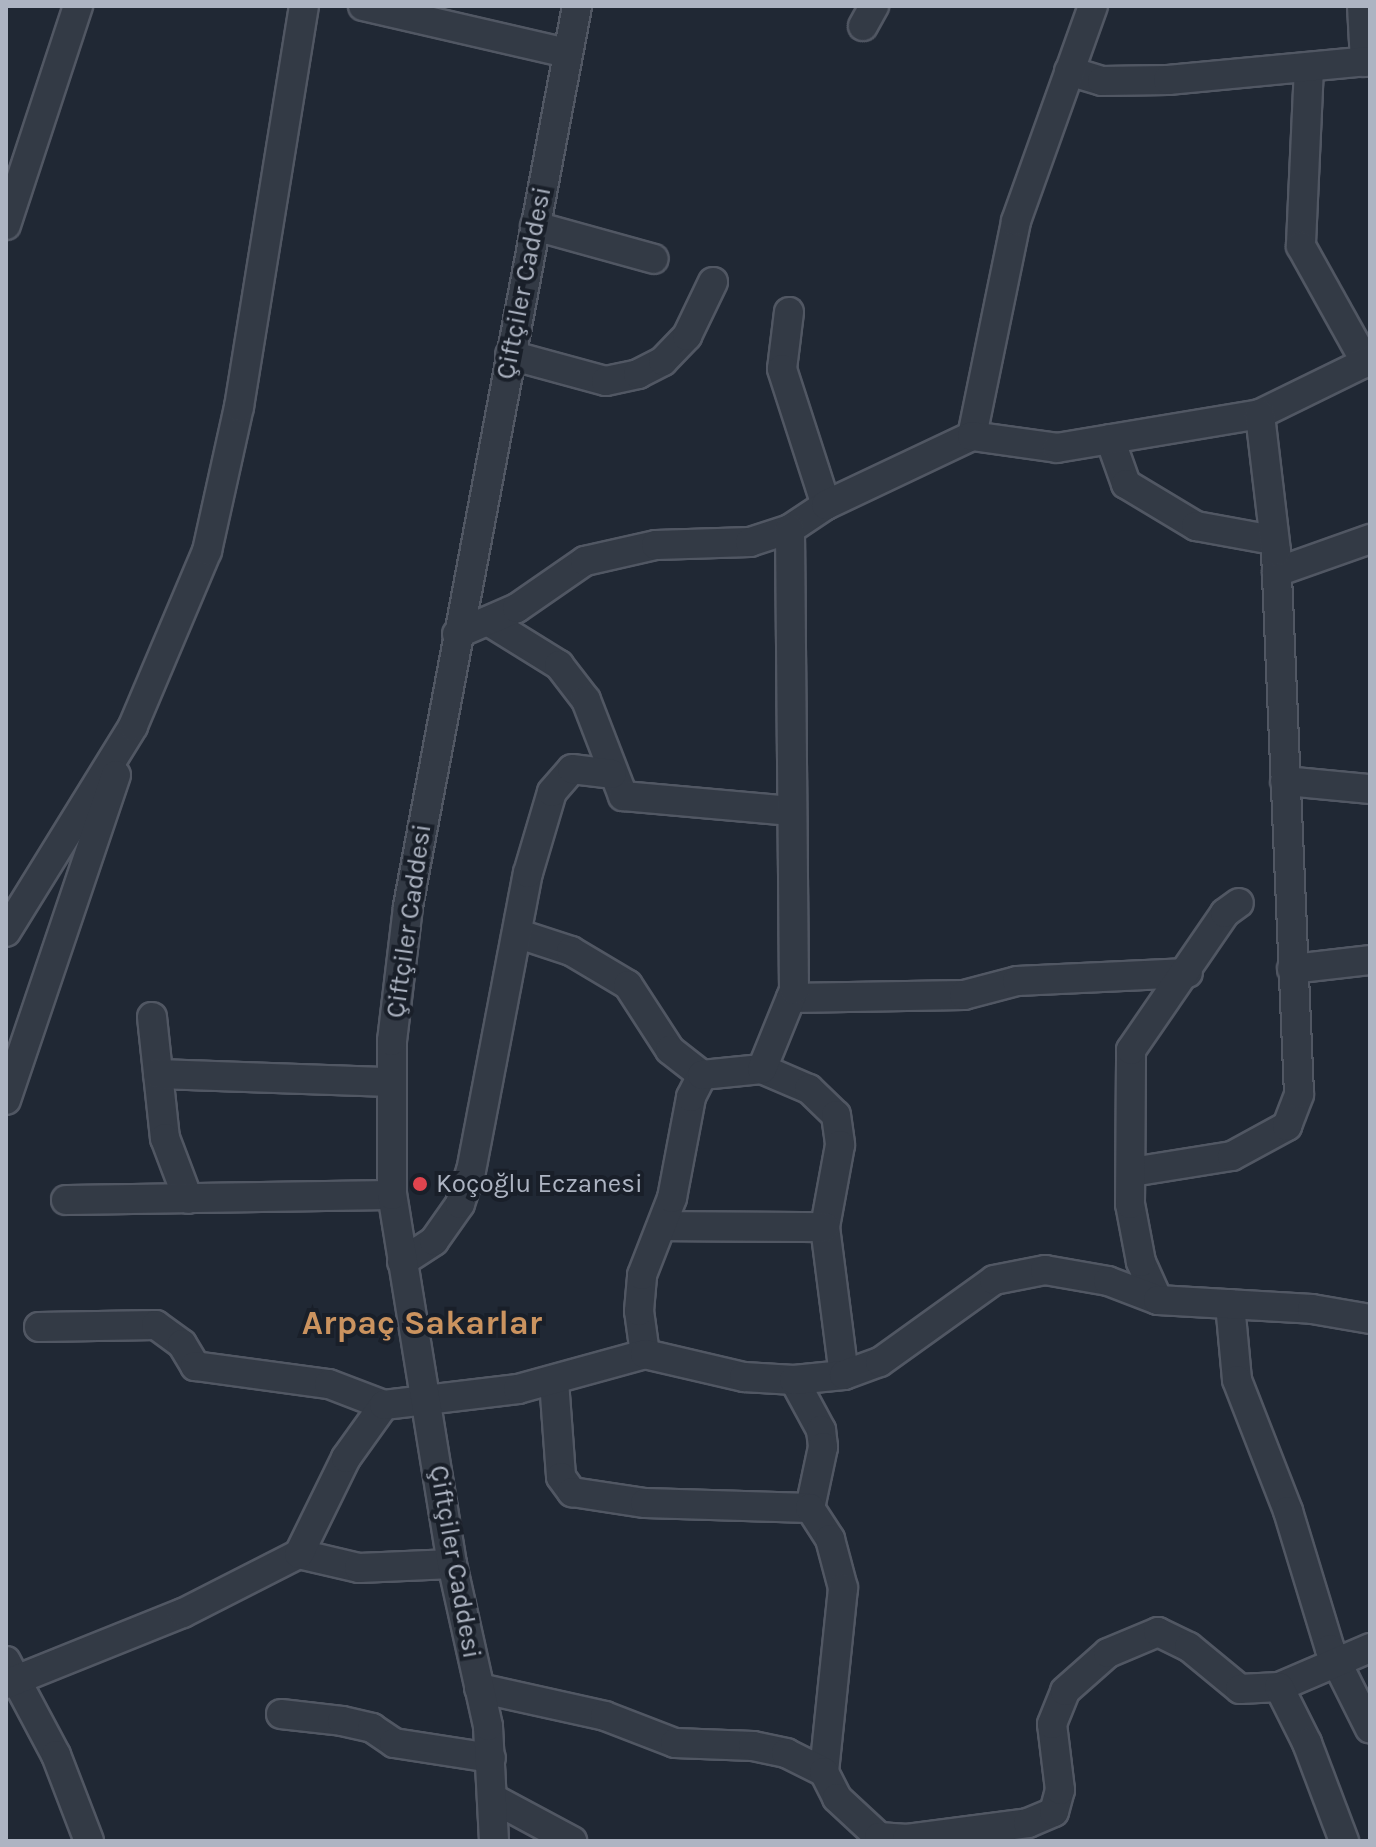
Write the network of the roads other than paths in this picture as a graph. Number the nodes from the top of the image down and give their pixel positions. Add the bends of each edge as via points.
1 (78, 6) edge
2 (304, 6) edge
3 (363, 6) edge
4 (577, 6) edge
5 (1093, 6) edge
6 (1362, 6) edge
7 (567, 53) junction
8 (1368, 62) edge
9 (1309, 67) junction
10 (1069, 71) junction
11 (6, 225) edge
12 (535, 226) junction
13 (654, 259) dead end
14 (713, 282) dead end
15 (789, 312) dead end
16 (510, 355) junction
17 (1368, 361) edge
18 (1260, 414) junction
19 (972, 436) junction
20 (1110, 439) junction
21 (826, 505) junction
22 (790, 529) junction
23 (1370, 539) edge
24 (1273, 540) junction
25 (1277, 572) junction
26 (488, 621) junction
27 (457, 634) junction
28 (133, 726) junction
29 (612, 774) junction
30 (1285, 781) junction
31 (1370, 789) edge
32 (791, 811) junction
33 (1239, 903) dead end
34 (6, 932) edge
35 (519, 934) junction
36 (1370, 960) edge
37 (1292, 969) junction
38 (1188, 973) junction
39 (791, 998) junction
40 (152, 1017) dead end
41 (762, 1069) junction
42 (158, 1074) junction
43 (702, 1075) junction
44 (391, 1082) junction
45 (6, 1100) edge
46 (1132, 1172) junction
47 (392, 1195) junction
48 (188, 1199) junction
49 (66, 1200) dead end
50 (664, 1226) junction
51 (825, 1227) junction
52 (402, 1262) junction
53 (1158, 1300) junction
54 (1230, 1304) junction
55 (1370, 1319) edge
56 (39, 1327) dead end
57 (645, 1354) junction
58 (844, 1375) junction
59 (794, 1380) junction
60 (554, 1381) junction
61 (427, 1401) junction
62 (384, 1405) junction
63 (810, 1508) junction
64 (299, 1554) junction
65 (452, 1564) junction
66 (1370, 1648) edge
67 (1337, 1662) junction
68 (8, 1675) edge
69 (1279, 1687) junction
70 (479, 1688) junction
71 (281, 1714) dead end
72 (1370, 1729) edge
73 (491, 1758) junction
74 (824, 1772) junction
75 (494, 1799) junction
76 (879, 1839) edge
77 (89, 1841) edge
78 (494, 1841) edge
79 (572, 1841) edge
80 (1344, 1841) edge

1 - 11 street
2 - 28 street via 239,407 207,551
3 - 7 street
4 - 7 street, Çiftçiler Caddesi
5 - 10 street
6 - 8 street
7 - 12 street, Çiftçiler Caddesi
8 - 9 street
9 - 10 street via 1130,81 1089,79
9 - 17 street via 1301,246
10 - 19 street via 1016,221
12 - 13 street
12 - 16 street, Çiftçiler Caddesi
14 - 16 street via 687,336 663,361 638,374 606,381
15 - 21 street via 782,369
16 - 27 street, Çiftçiler Caddesi
17 - 18 street
18 - 20 street
18 - 24 street
19 - 20 street via 1057,448
19 - 21 street
20 - 24 street via 1126,484 1196,526
21 - 22 street
22 - 26 street via 750,542 656,545 585,561 517,608
22 - 32 street
23 - 25 street
24 - 25 street
25 - 30 street
26 - 27 street
26 - 29 street via 559,665 586,700 604,739
27 - 44 street, Çiftçiler Caddesi via 408,906
28 - 34 street
28 - 45 street
29 - 32 street via 623,796
29 - 35 street via 572,769 552,792 528,873
30 - 31 street
30 - 37 street
32 - 39 street via 798,934
33 - 38 street via 1214,927
35 - 43 street via 571,951 628,985 670,1050
35 - 52 street via 460,1204 434,1241
36 - 37 street
37 - 46 street via 1299,1094 1287,1126 1232,1156
38 - 39 street via 1017,981 964,995
38 - 46 street via 1147,1020 1131,1050
39 - 41 street
40 - 42 street
41 - 43 street
41 - 51 street via 809,1089 836,1115 840,1145
42 - 44 street
42 - 48 street via 165,1138
43 - 50 street via 691,1097
44 - 47 street, Çiftçiler Caddesi
46 - 53 street via 1133,1231
47 - 48 street
47 - 52 street, Çiftçiler Caddesi
48 - 49 street
50 - 51 street
50 - 57 street via 642,1275 639,1311
51 - 58 street
52 - 61 street, Çiftçiler Caddesi
53 - 54 street
53 - 58 street via 1075,1273 1017,1273 994,1280 880,1362
54 - 55 street
54 - 67 street via 1237,1380 1288,1511
56 - 62 street via 156,1325 182,1344 195,1366 329,1384
57 - 59 street via 744,1377
57 - 60 street via 603,1362
58 - 59 street
59 - 63 street via 822,1439
60 - 61 street
60 - 63 street via 561,1477 572,1492 645,1503
61 - 62 street
61 - 65 street, Çiftçiler Caddesi
62 - 64 street via 346,1458
63 - 74 street via 830,1539 843,1588
64 - 65 street via 359,1568
64 - 68 street via 195,1607
65 - 70 street, Çiftçiler Caddesi
66 - 67 street
67 - 69 street
67 - 72 street
68 - 77 street via 56,1755
69 - 76 street via 1240,1689 1170,1636 1143,1634 1081,1673 1058,1704 1052,1724 1060,1790 1054,1812 1028,1823
69 - 80 street via 1307,1743
70 - 73 street, Çiftçiler Caddesi
70 - 74 street via 605,1716 675,1743 753,1746 786,1753
71 - 73 street via 342,1721 372,1728 394,1743
73 - 75 street, Çiftçiler Caddesi
74 - 76 street via 837,1798
75 - 78 street, Çiftçiler Caddesi
75 - 79 street

